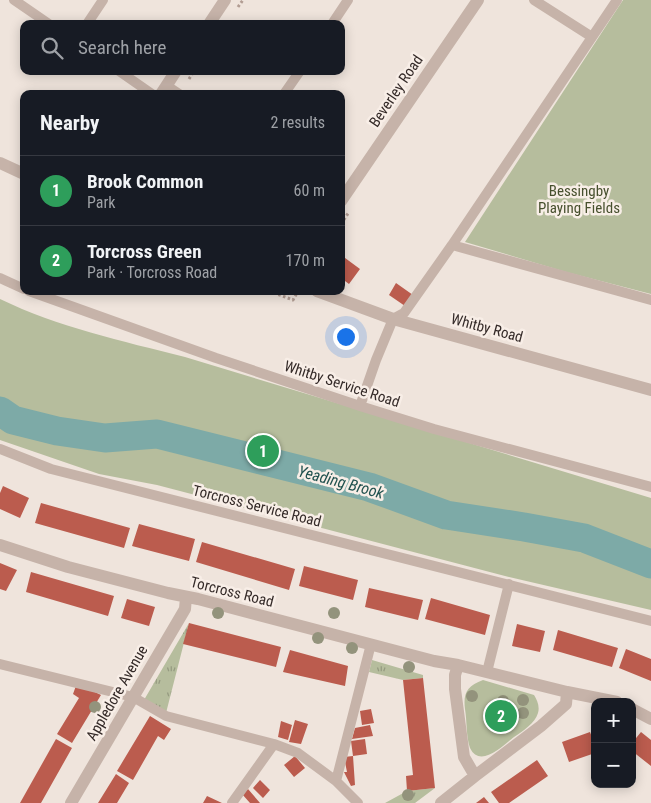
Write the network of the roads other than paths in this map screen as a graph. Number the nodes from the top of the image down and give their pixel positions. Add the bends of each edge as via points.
1 (14, 0) edge
2 (103, 0) edge
3 (225, 0) edge
4 (348, 0) edge
5 (478, 0) edge
6 (534, 0) edge
7 (617, 0) edge
8 (43, 20) edge
9 (90, 20) edge
10 (212, 20) edge
11 (335, 20) edge
12 (592, 37) junction
13 (125, 75) edge
14 (173, 75) edge
15 (297, 75) edge
16 (146, 90) edge
17 (164, 90) edge
18 (287, 90) edge
19 (0, 163) edge
20 (20, 172) edge
21 (345, 194) edge
22 (452, 245) junction
23 (0, 278) edge
24 (20, 287) edge
25 (40, 295) edge
26 (328, 295) edge
27 (651, 300) edge
28 (393, 319) junction
29 (651, 390) edge
30 (360, 406) junction
31 (0, 449) edge
32 (651, 487) edge
33 (0, 544) edge
34 (508, 584) junction
35 (186, 597) junction
36 (651, 621) edge
37 (371, 644) junction
38 (0, 664) edge
39 (458, 664) junction
40 (487, 672) junction
41 (567, 692) junction
42 (133, 697) junction
43 (597, 698) edge
44 (636, 711) edge
45 (651, 719) edge
46 (274, 744) junction
47 (474, 776) junction
48 (336, 781) junction
49 (71, 803) edge
50 (232, 803) edge
51 (358, 803) edge
52 (440, 803) edge

1 - 8 lane
2 - 9 lane
3 - 10 street
4 - 11 lane
5 - 21 street, Beverley Road
6 - 12 lane
7 - 12 lane
12 - 22 lane
13 - 16 lane
14 - 17 street
15 - 18 lane
19 - 20 street
22 - 27 lane
22 - 28 lane via 404,313
23 - 24 lane
25 - 30 lane, Whitby Service Road
26 - 28 street, Whitby Road
28 - 29 street, Whitby Road
28 - 30 lane
30 - 32 lane, Whitby Service Road
31 - 34 lane, Torcross Service Road via 51,469
33 - 35 street, Torcross Road via 68,567
34 - 36 lane, Torcross Service Road
34 - 40 lane
35 - 37 street, Torcross Road
35 - 42 street, Appledore Avenue via 185,609
37 - 39 street, Torcross Road
37 - 48 lane
38 - 42 lane
39 - 40 street, Torcross Road
39 - 47 street via 455,689 464,757
40 - 41 street, Torcross Road
41 - 43 street, Torcross Road
41 - 47 street via 566,704
42 - 46 lane via 166,716
42 - 49 street, Appledore Avenue
44 - 45 street
46 - 48 lane via 298,753
46 - 50 lane
47 - 52 street
48 - 51 lane

